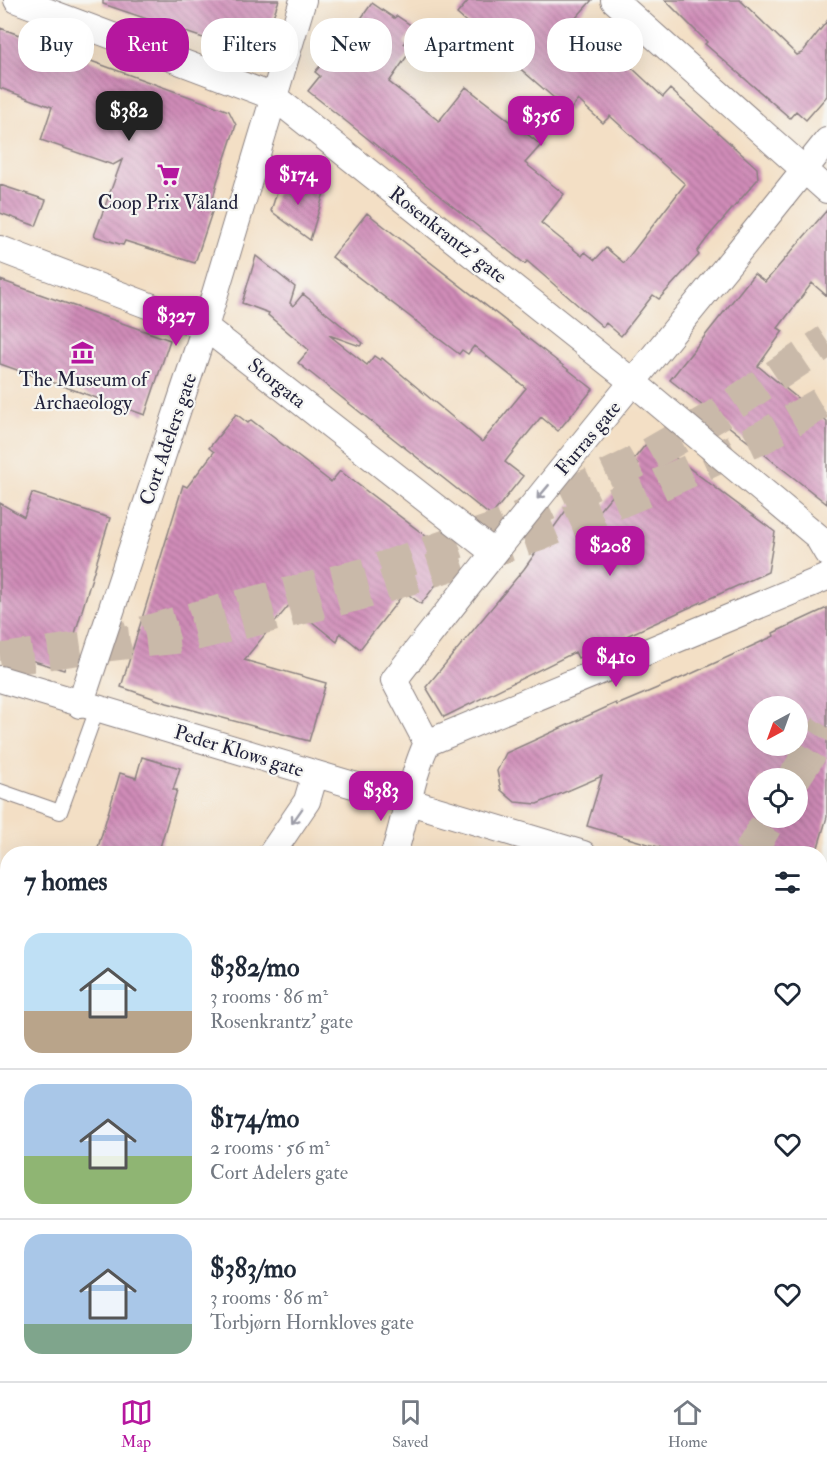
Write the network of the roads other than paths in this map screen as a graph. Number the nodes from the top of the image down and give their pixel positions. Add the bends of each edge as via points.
1 (17, 0) edge
2 (303, 0) edge
3 (614, 0) edge
4 (274, 97) junction
5 (827, 141) edge
6 (804, 171) junction
7 (827, 190) edge
8 (0, 249) edge
9 (205, 327) junction
10 (634, 383) junction
11 (493, 552) junction
12 (827, 553) edge
13 (827, 578) edge
14 (0, 679) edge
15 (89, 707) junction
16 (427, 743) junction
17 (315, 774) junction
18 (0, 791) edge
19 (410, 804) junction
20 (277, 846) edge
21 (397, 846) edge
22 (555, 846) edge

1 - 4 street, Rosenkrantz' gate
2 - 4 street, Cort Adelers gate
3 - 6 street
4 - 9 street, Cort Adelers gate
4 - 10 street, Rosenkrantz' gate
5 - 6 street, Furras gate
6 - 7 street
6 - 10 street, Furras gate
8 - 9 street, Storgata
9 - 11 street, Storgata
9 - 15 street, Cort Adelers gate
10 -> 11 street, Furras gate
10 - 12 street, Rosenkrantz' gate via 817,536
11 - 16 street, Furras gate via 394,680
13 - 16 street
14 - 15 street, Peder Klows gate
15 - 17 street, Peder Klows gate
15 - 18 lane via 60,812
16 - 19 street via 415,767
17 - 19 street, Peder Klows gate
17 -> 20 street via 308,801
19 - 21 street
19 - 22 street, Peder Klows gate

